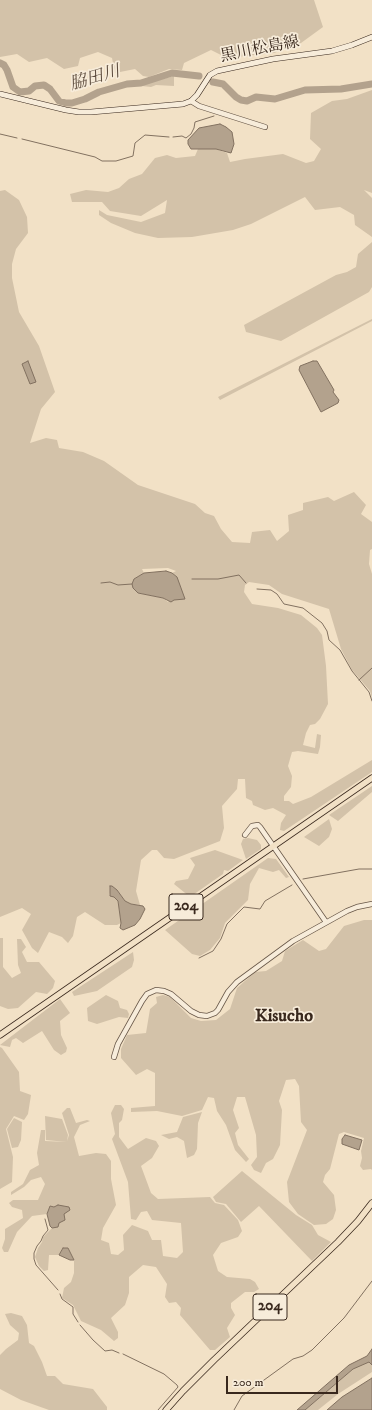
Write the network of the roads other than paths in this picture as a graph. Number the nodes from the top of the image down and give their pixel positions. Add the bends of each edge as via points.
1 (372, 37) edge
2 (0, 94) edge
3 (191, 101) junction
4 (265, 127) dead end
5 (372, 778) edge
6 (245, 835) dead end
7 (273, 846) junction
8 (372, 904) edge
9 (326, 922) junction
10 (0, 1035) edge
11 (114, 1057) dead end
12 (372, 1203) edge
13 (166, 1410) edge

1 - 3 main road, 黒川松島線 via 332,50 217,71 210,75
2 - 3 main road via 79,112 183,104
3 - 4 street via 199,106
5 - 7 highway, 204
6 - 7 street via 252,826 258,825
7 - 9 street
7 - 10 highway, 204
8 - 9 street via 357,907
9 - 11 street via 292,941 237,982 215,1014 207,1016 195,1013 164,990 147,994 118,1044
12 - 13 highway, 204 via 338,1242 214,1360

